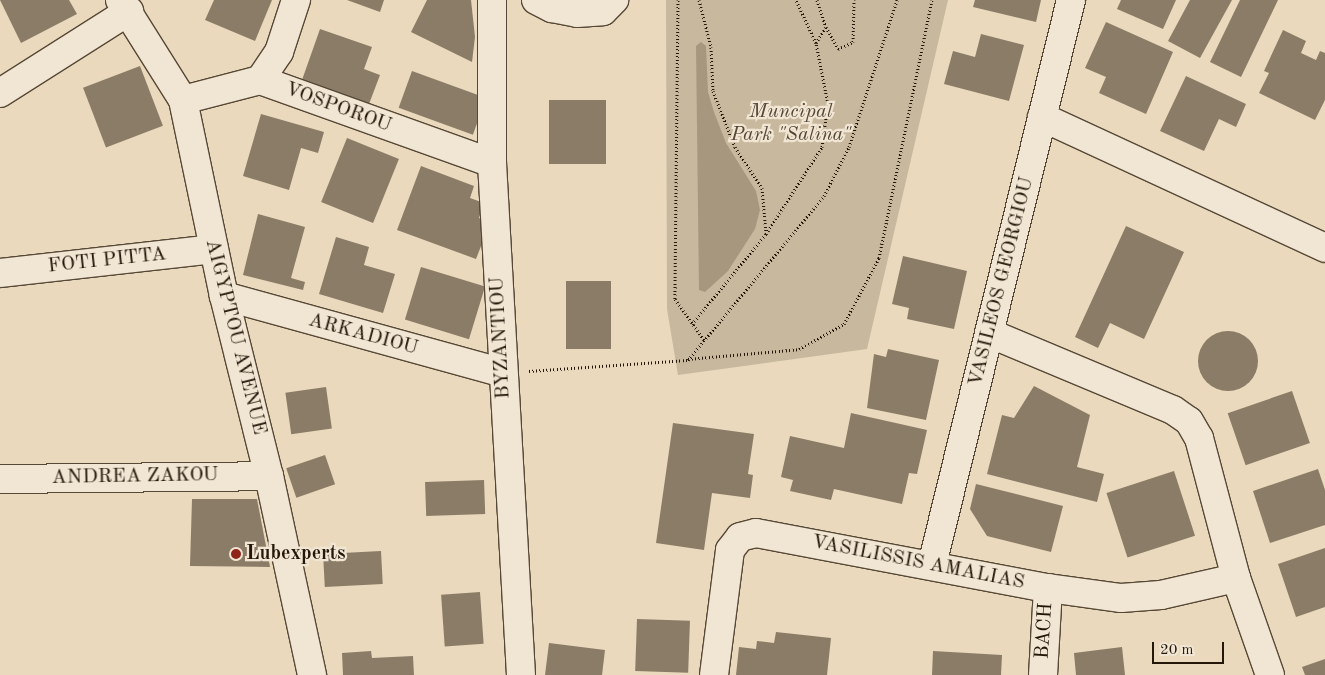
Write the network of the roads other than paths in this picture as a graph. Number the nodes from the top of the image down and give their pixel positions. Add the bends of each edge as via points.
1 (296, 0) edge
2 (492, 0) edge
3 (536, 0) edge
4 (614, 0) edge
5 (1071, 0) edge
6 (124, 6) edge
7 (260, 80) junction
8 (0, 93) edge
9 (183, 100) junction
10 (1042, 117) junction
11 (492, 164) junction
12 (1325, 248) edge
13 (214, 249) junction
14 (0, 273) edge
15 (224, 296) junction
16 (989, 333) junction
17 (503, 373) junction
18 (269, 476) junction
19 (0, 479) edge
20 (932, 564) junction
21 (1236, 578) junction
22 (1048, 588) junction
23 (312, 675) edge
24 (521, 675) edge
25 (714, 675) edge
26 (1043, 675) edge
27 (1270, 675) edge

1 - 7 street via 279,52
2 - 11 street, BYZANTIOU
3 - 4 street via 552,8 578,13 603,11
5 - 10 street, VASILEOS GEORGIOU
6 - 8 street
6 - 9 street, AIGYPTOU AVENUE
7 - 9 street, VOSPOROU
7 - 11 street, VOSPOROU
9 - 13 street, AIGYPTOU AVENUE
10 - 12 street
10 - 16 street, VASILEOS GEORGIOU
11 - 17 street, BYZANTIOU
13 - 14 street, FOTI PITTA
13 - 15 street, AIGYPTOU AVENUE
15 - 17 street, ARKADIOU
15 - 18 street, AIGYPTOU AVENUE
16 - 20 street, VASILEOS GEORGIOU
16 - 21 street via 1173,410 1189,421 1199,438
17 - 24 street, BYZANTIOU
18 - 19 street, ANDREA ZAKOU
18 - 23 street, AIGYPTOU AVENUE
20 - 22 street, VASILISSIS AMALIAS
20 - 25 street, VASILISSIS AMALIAS via 774,535 756,533 740,537 730,550 726,566
21 - 22 street, VASILISSIS AMALIAS via 1142,598
21 - 27 street
22 - 26 street, BACH

